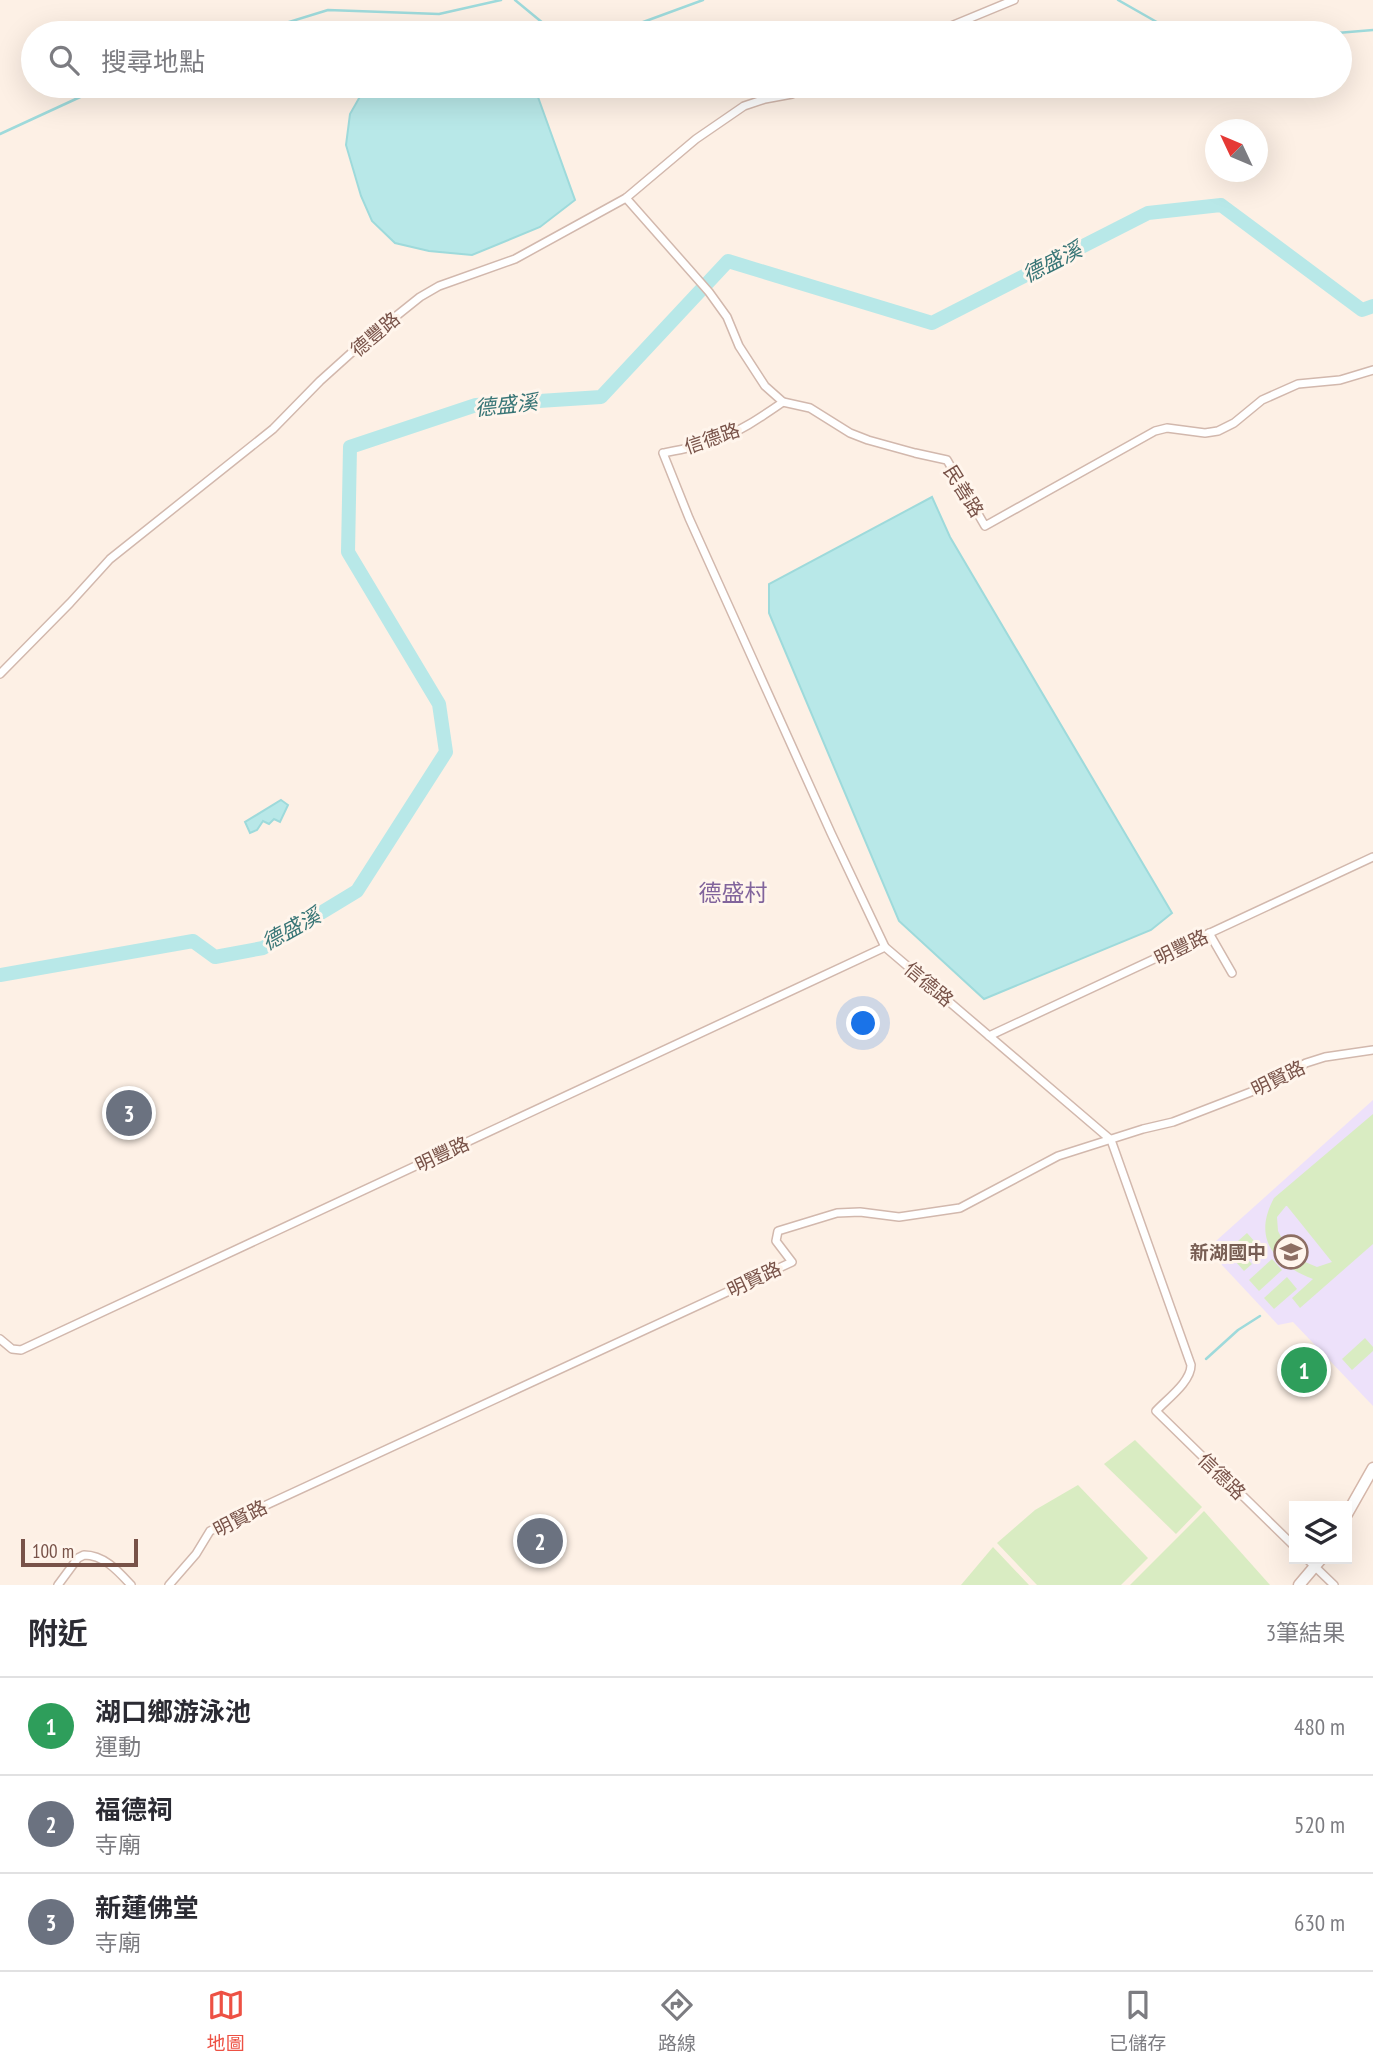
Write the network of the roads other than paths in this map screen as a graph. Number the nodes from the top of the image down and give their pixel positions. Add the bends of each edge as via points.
1 (1014, 0) edge
2 (963, 21) edge
3 (770, 98) edge
4 (626, 198) junction
5 (1373, 370) edge
6 (783, 402) junction
7 (0, 674) edge
8 (1373, 857) edge
9 (1209, 933) junction
10 (885, 947) junction
11 (1232, 973) dead end
12 (989, 1036) junction
13 (1373, 1050) edge
14 (1111, 1140) junction
15 (0, 1339) edge
16 (1373, 1468) edge
17 (1352, 1505) edge
18 (1289, 1541) edge
19 (1317, 1564) edge
20 (1319, 1564) edge
21 (58, 1585) edge
22 (131, 1585) edge
23 (169, 1585) edge
24 (1299, 1585) edge
25 (1334, 1585) edge

1 - 2 street
3 - 4 street, 德豐路 via 744,106 696,139
4 - 6 street, 民善路 via 709,292 765,386
4 - 7 street, 德豐路 via 515,259 439,286 396,315 273,429 110,559
5 - 6 street, 民善路 via 1340,380 1298,384 1262,400 1218,431 1155,431 985,526 947,460 868,440 810,408
6 - 10 street, 信德路 via 729,435 663,453
8 - 9 street, 明豐路
9 - 11 street
9 - 12 street, 明豐路
10 - 12 street, 信德路
10 - 15 street, 明豐路 via 21,1350
12 - 14 street, 信德路
13 - 14 street, 明賢路 via 1307,1063 1244,1095
14 - 18 street, 信德路 via 1191,1365 1185,1381 1156,1411
14 - 23 street, 明賢路 via 1058,1156 960,1208 898,1217 837,1213 778,1231 776,1241 792,1262 210,1531
16 - 17 street
19 - 24 street
20 - 25 street
21 - 22 street via 84,1555 101,1558

